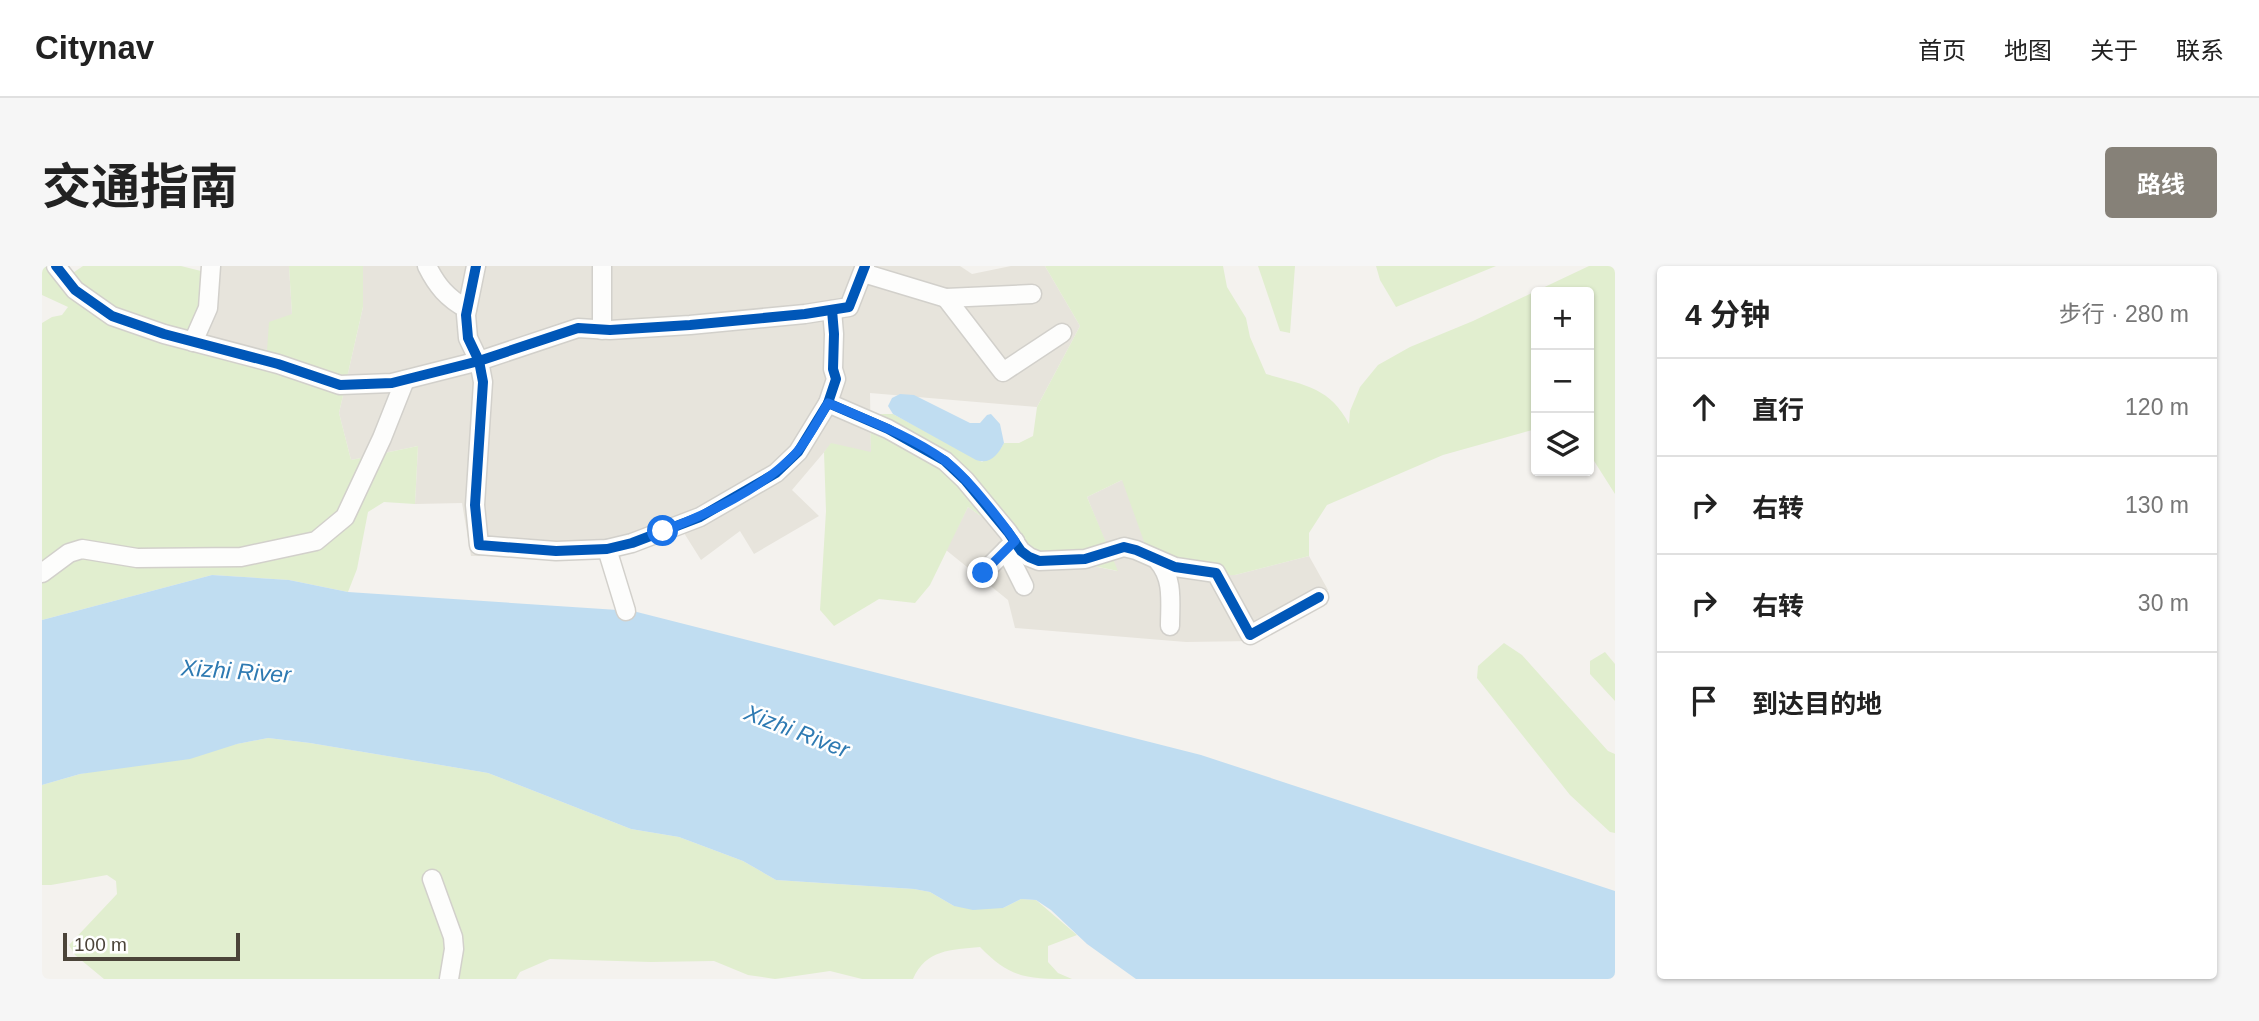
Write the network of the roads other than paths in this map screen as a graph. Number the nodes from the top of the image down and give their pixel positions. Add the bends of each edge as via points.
1 (56, 266) edge
2 (211, 266) edge
3 (427, 266) edge
4 (476, 266) edge
5 (602, 266) edge
6 (864, 270) edge
7 (1032, 294) dead end
8 (946, 298) junction
9 (467, 309) junction
10 (832, 310) junction
11 (602, 330) junction
12 (1062, 333) dead end
13 (193, 342) junction
14 (479, 361) junction
15 (405, 380) junction
16 (828, 403) junction
17 (1010, 546) junction
18 (607, 549) junction
19 (1158, 561) junction
20 (42, 573) edge
21 (983, 573) dead end
22 (1024, 586) dead end
23 (1319, 597) dead end
24 (626, 611) dead end
25 (1170, 626) dead end
26 (432, 879) dead end
27 (449, 979) edge

1 - 13 street via 75,290 112,316
2 - 13 street via 208,308
3 - 9 street via 449,300
4 - 9 street
5 - 11 street
6 - 8 street
6 - 10 street via 849,307
7 - 8 street
8 - 12 street via 1003,372
9 - 14 street via 468,338
10 - 11 street
10 - 16 street via 835,379
11 - 14 street via 578,328
13 - 15 street via 340,385
14 - 15 street
14 - 18 street via 483,382 475,505 479,545 556,551
15 - 20 street via 345,517 316,541 241,557 136,558 82,549
16 - 17 street via 945,461 965,480
16 - 18 street via 798,452 776,472 700,517
17 - 19 street via 1039,561 1085,559 1124,547
17 - 21 street
17 - 22 street
18 - 24 street
19 - 23 street via 1216,573 1251,635
19 - 25 street via 1169,581
26 - 27 street via 453,937

